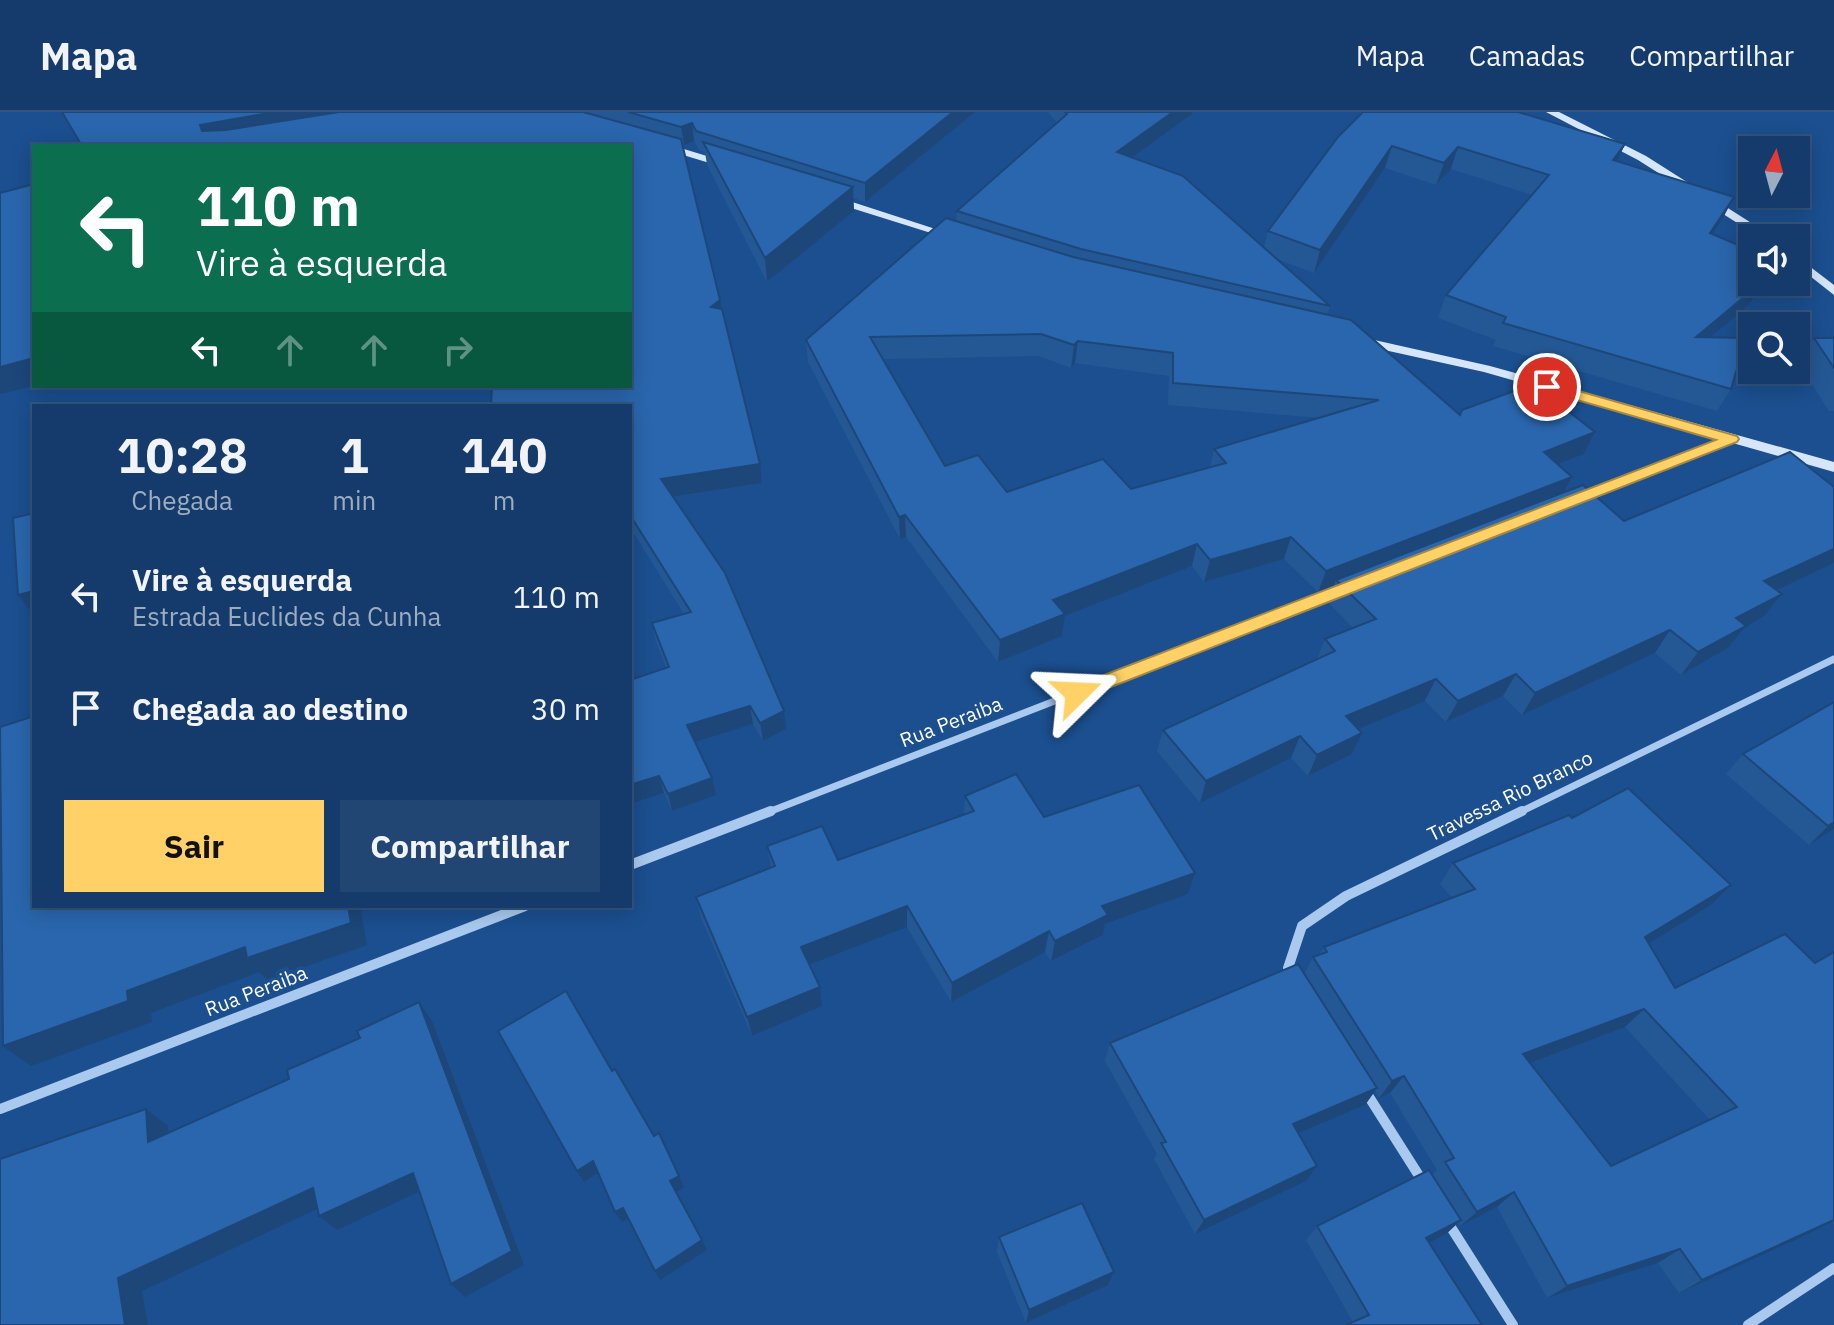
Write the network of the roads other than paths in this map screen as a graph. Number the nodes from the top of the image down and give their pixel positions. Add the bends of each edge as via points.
1 (1551, 112) edge
2 (649, 141) edge
3 (738, 168) edge
4 (825, 196) edge
5 (1747, 224) edge
6 (957, 238) edge
7 (1810, 271) edge
8 (1834, 291) edge
9 (1348, 338) edge
10 (1732, 439) junction
11 (1834, 467) edge
12 (1568, 502) edge
13 (1345, 589) edge
14 (1834, 659) edge
15 (632, 864) edge
16 (520, 908) edge
17 (1297, 981) edge
18 (1355, 1074) edge
19 (0, 1109) edge
20 (1430, 1193) edge
21 (1438, 1206) edge
22 (1834, 1268) edge
23 (1513, 1325) edge
24 (1748, 1325) edge

1 - 5 street via 1642,158
2 - 3 street
4 - 6 street
7 - 8 street
9 - 10 street via 1486,369
10 - 11 street
10 - 12 street
13 - 15 street, Rua Peraiba
14 - 17 street, Travessa Rio Branco via 1346,896 1302,926 1288,968
16 - 19 street, Rua Peraiba
18 - 20 street
21 - 23 street
22 - 24 street

